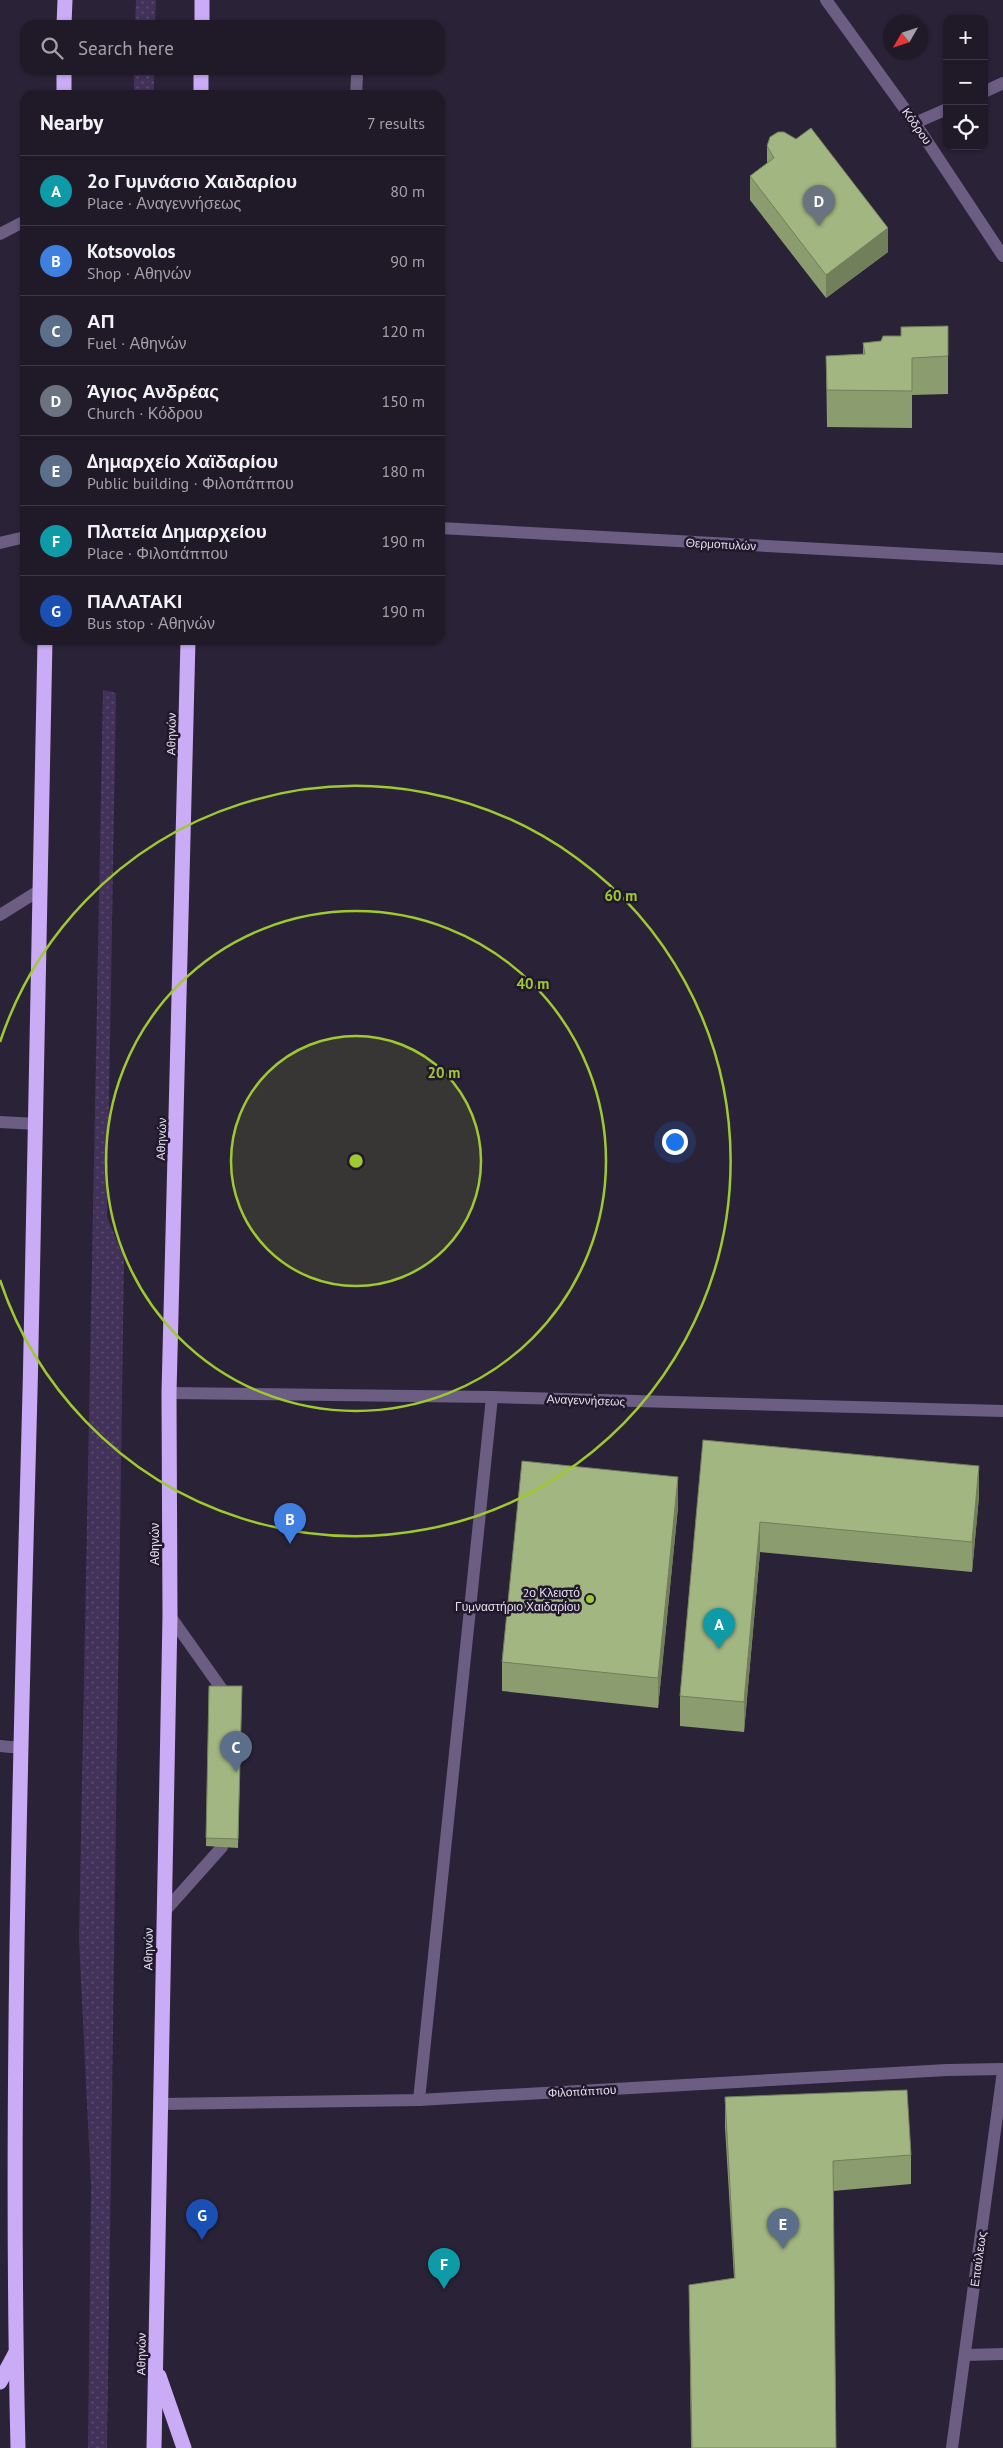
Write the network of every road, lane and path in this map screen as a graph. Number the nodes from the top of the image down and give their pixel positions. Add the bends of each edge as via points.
1 (65, 0) edge
2 (202, 0) edge
3 (826, 0) edge
4 (64, 20) edge
5 (202, 20) edge
6 (64, 75) edge
7 (201, 75) edge
8 (356, 77) dead end
9 (1003, 83) edge
10 (64, 90) edge
11 (201, 90) edge
12 (356, 90) edge
13 (988, 90) edge
14 (943, 111) edge
15 (915, 123) junction
16 (20, 224) edge
17 (0, 234) edge
18 (1003, 256) edge
19 (445, 528) edge
20 (20, 538) edge
21 (0, 543) edge
22 (1003, 549) edge
23 (997, 559) edge
24 (45, 645) edge
25 (188, 645) edge
26 (40, 890) junction
27 (0, 915) edge
28 (0, 1122) edge
29 (37, 1124) junction
30 (169, 1393) junction
31 (492, 1397) junction
32 (1003, 1411) edge
33 (170, 1616) junction
34 (226, 1695) edge
35 (0, 1746) edge
36 (21, 1748) junction
37 (222, 1847) edge
38 (164, 1912) junction
39 (1003, 2070) edge
40 (419, 2100) junction
41 (161, 2104) junction
42 (15, 2352) junction
43 (1003, 2354) edge
44 (965, 2355) junction
45 (156, 2365) junction
46 (0, 2382) edge
47 (18, 2448) edge
48 (154, 2448) edge
49 (184, 2448) edge
50 (952, 2448) edge

1 - 4 highway
2 - 5 highway
3 - 15 street, Κόδρου
6 - 10 highway
7 - 11 highway
8 - 12 street
9 - 13 street
14 - 15 street
15 - 18 street, Κόδρου
16 - 17 street
19 - 23 street, Θερμοπυλών
20 - 21 street
22 - 23 street
24 - 26 highway
25 - 30 highway, Αθηνών
26 - 27 street
26 - 29 highway
28 - 29 street
29 - 36 highway
30 - 31 street, Αναγεννήσεως
30 - 33 highway, Αθηνών
31 - 32 street, Αναγεννήσεως
31 - 40 street
33 - 34 street
33 - 38 highway, Αθηνών
35 - 36 street
36 - 42 highway
37 - 38 street
38 - 41 highway, Αθηνών
39 - 40 street, Φιλοπάππου via 948,2070
39 - 44 street, Επαύλεως
40 - 41 street, Φιλοπάππου
41 - 45 highway, Αθηνών
42 - 46 highway
42 - 47 highway
43 - 44 street
44 - 50 street, Επαύλεως
45 - 48 highway, Αθηνών
45 - 49 highway

